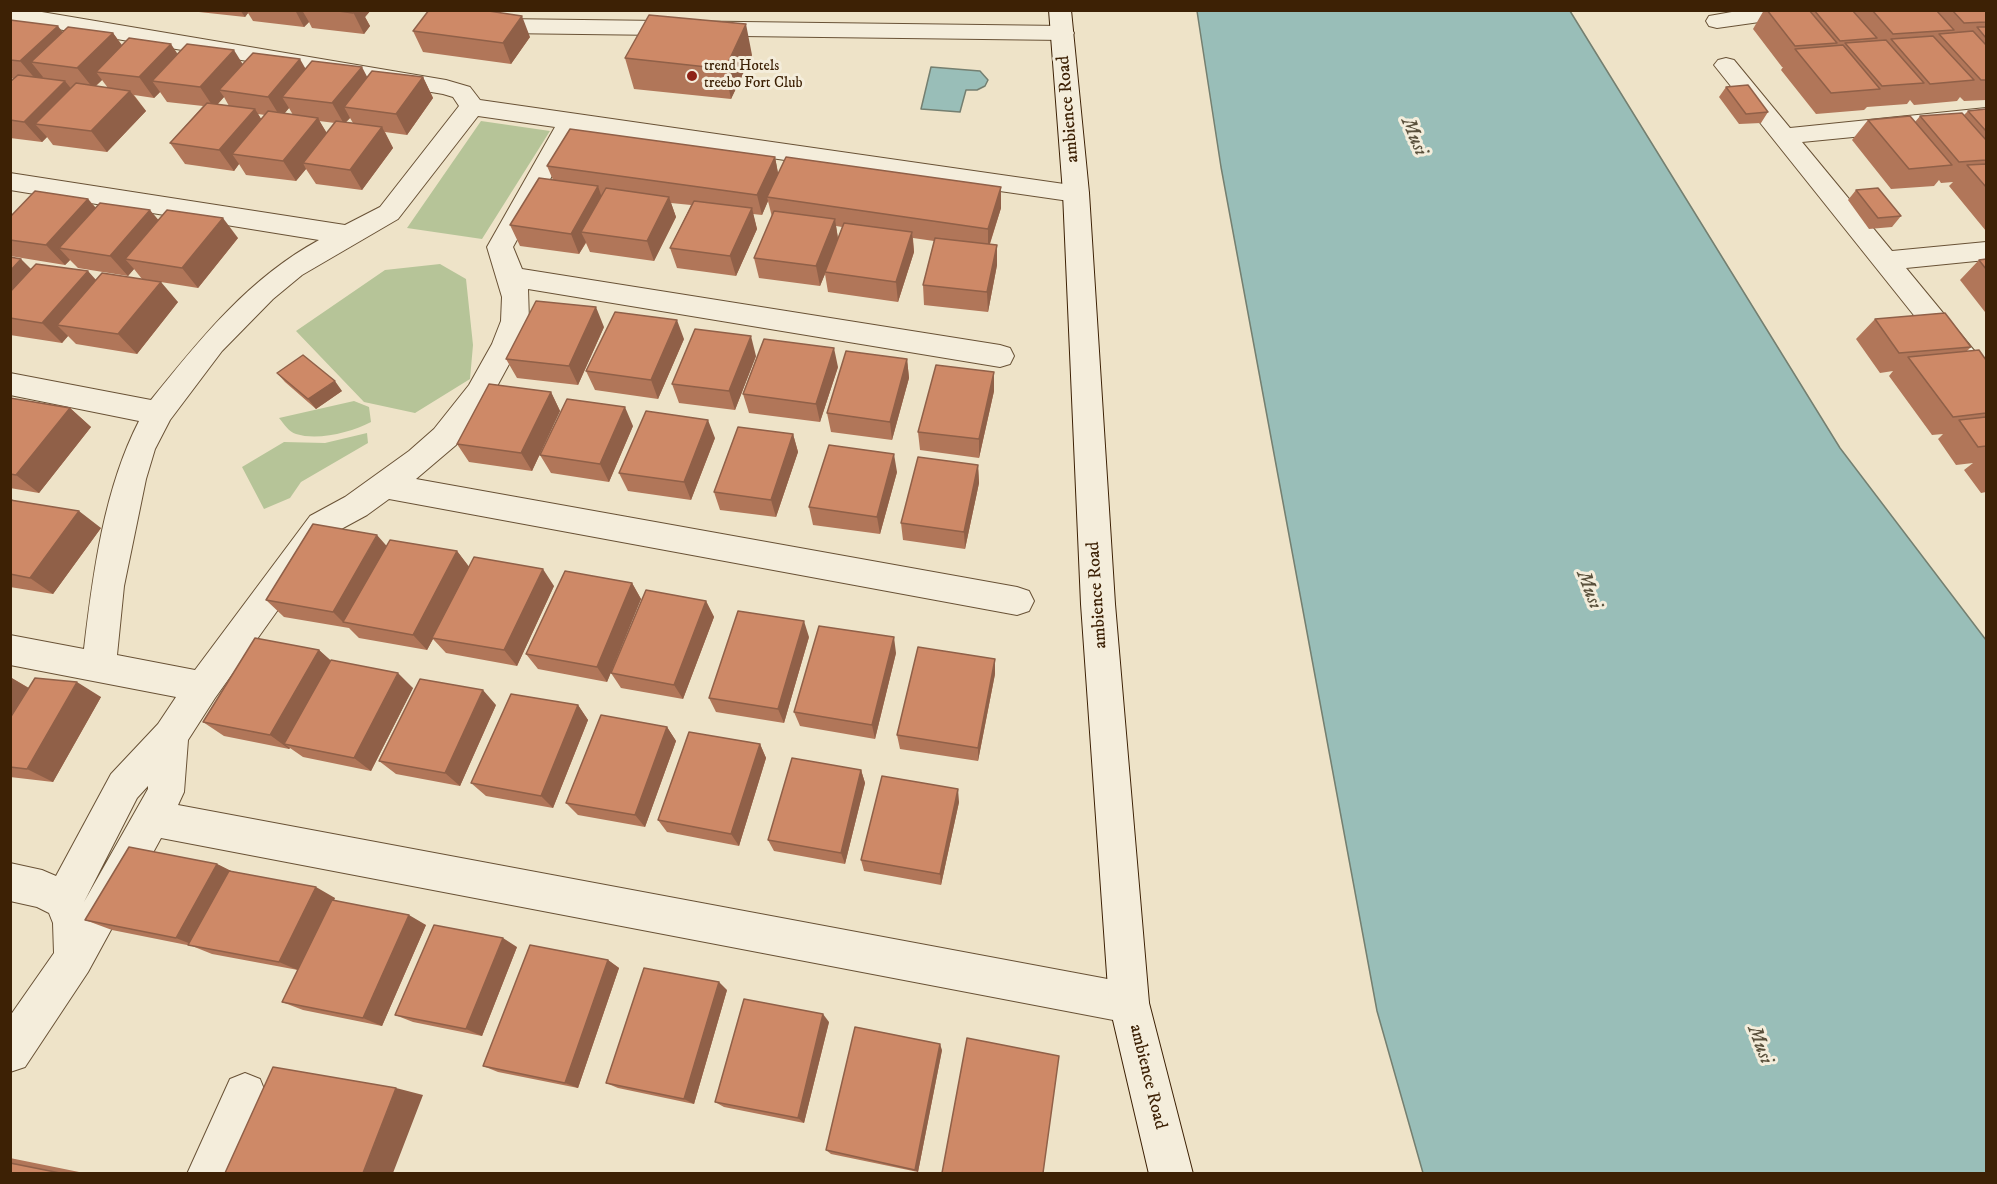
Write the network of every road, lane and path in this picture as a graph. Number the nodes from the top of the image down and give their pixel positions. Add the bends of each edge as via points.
1 (483, 10) edge
2 (1795, 10) edge
3 (10, 14) edge
4 (1717, 21) dead end
5 (1062, 22) edge
6 (1726, 65) dead end
7 (472, 107) junction
8 (1986, 116) edge
9 (570, 121) junction
10 (1786, 136) junction
11 (10, 181) edge
12 (1076, 193) junction
13 (348, 235) junction
14 (1986, 251) edge
15 (1884, 261) junction
16 (511, 277) junction
17 (1000, 356) dead end
18 (10, 384) edge
19 (1986, 385) edge
20 (158, 413) junction
21 (384, 486) junction
22 (1017, 601) dead end
23 (10, 650) edge
24 (99, 667) junction
25 (203, 687) junction
26 (171, 736) junction
27 (152, 818) junction
28 (10, 882) edge
29 (64, 900) junction
30 (74, 958) junction
31 (1129, 1003) junction
32 (10, 1052) edge
33 (246, 1094) dead end
34 (209, 1173) edge
35 (1171, 1173) edge

1 - 5 street via 488,24 502,26
2 - 4 street
3 - 7 street via 446,87 462,92
5 - 12 street, ambience Road
6 - 10 street
7 - 9 street
7 - 13 street via 389,213
8 - 10 street
9 - 12 street
9 - 16 street via 500,247
10 - 15 street
11 - 13 street
12 - 31 street, ambience Road via 1098,604
13 - 20 street via 292,268 263,292 212,344
14 - 15 street
15 - 19 street
16 - 17 street
16 - 21 street via 516,297 515,321 479,393 445,437
18 - 20 street
20 - 24 street via 140,449 131,479 108,586
21 - 22 street
21 - 25 street via 321,525
23 - 24 street
24 - 25 street
25 - 26 street
26 - 27 street via 166,792
26 - 29 street via 124,786
27 - 30 street
27 - 31 street
28 - 29 street via 42,889
29 - 30 street via 72,923
30 - 32 street
31 - 35 street, ambience Road
33 - 34 street

